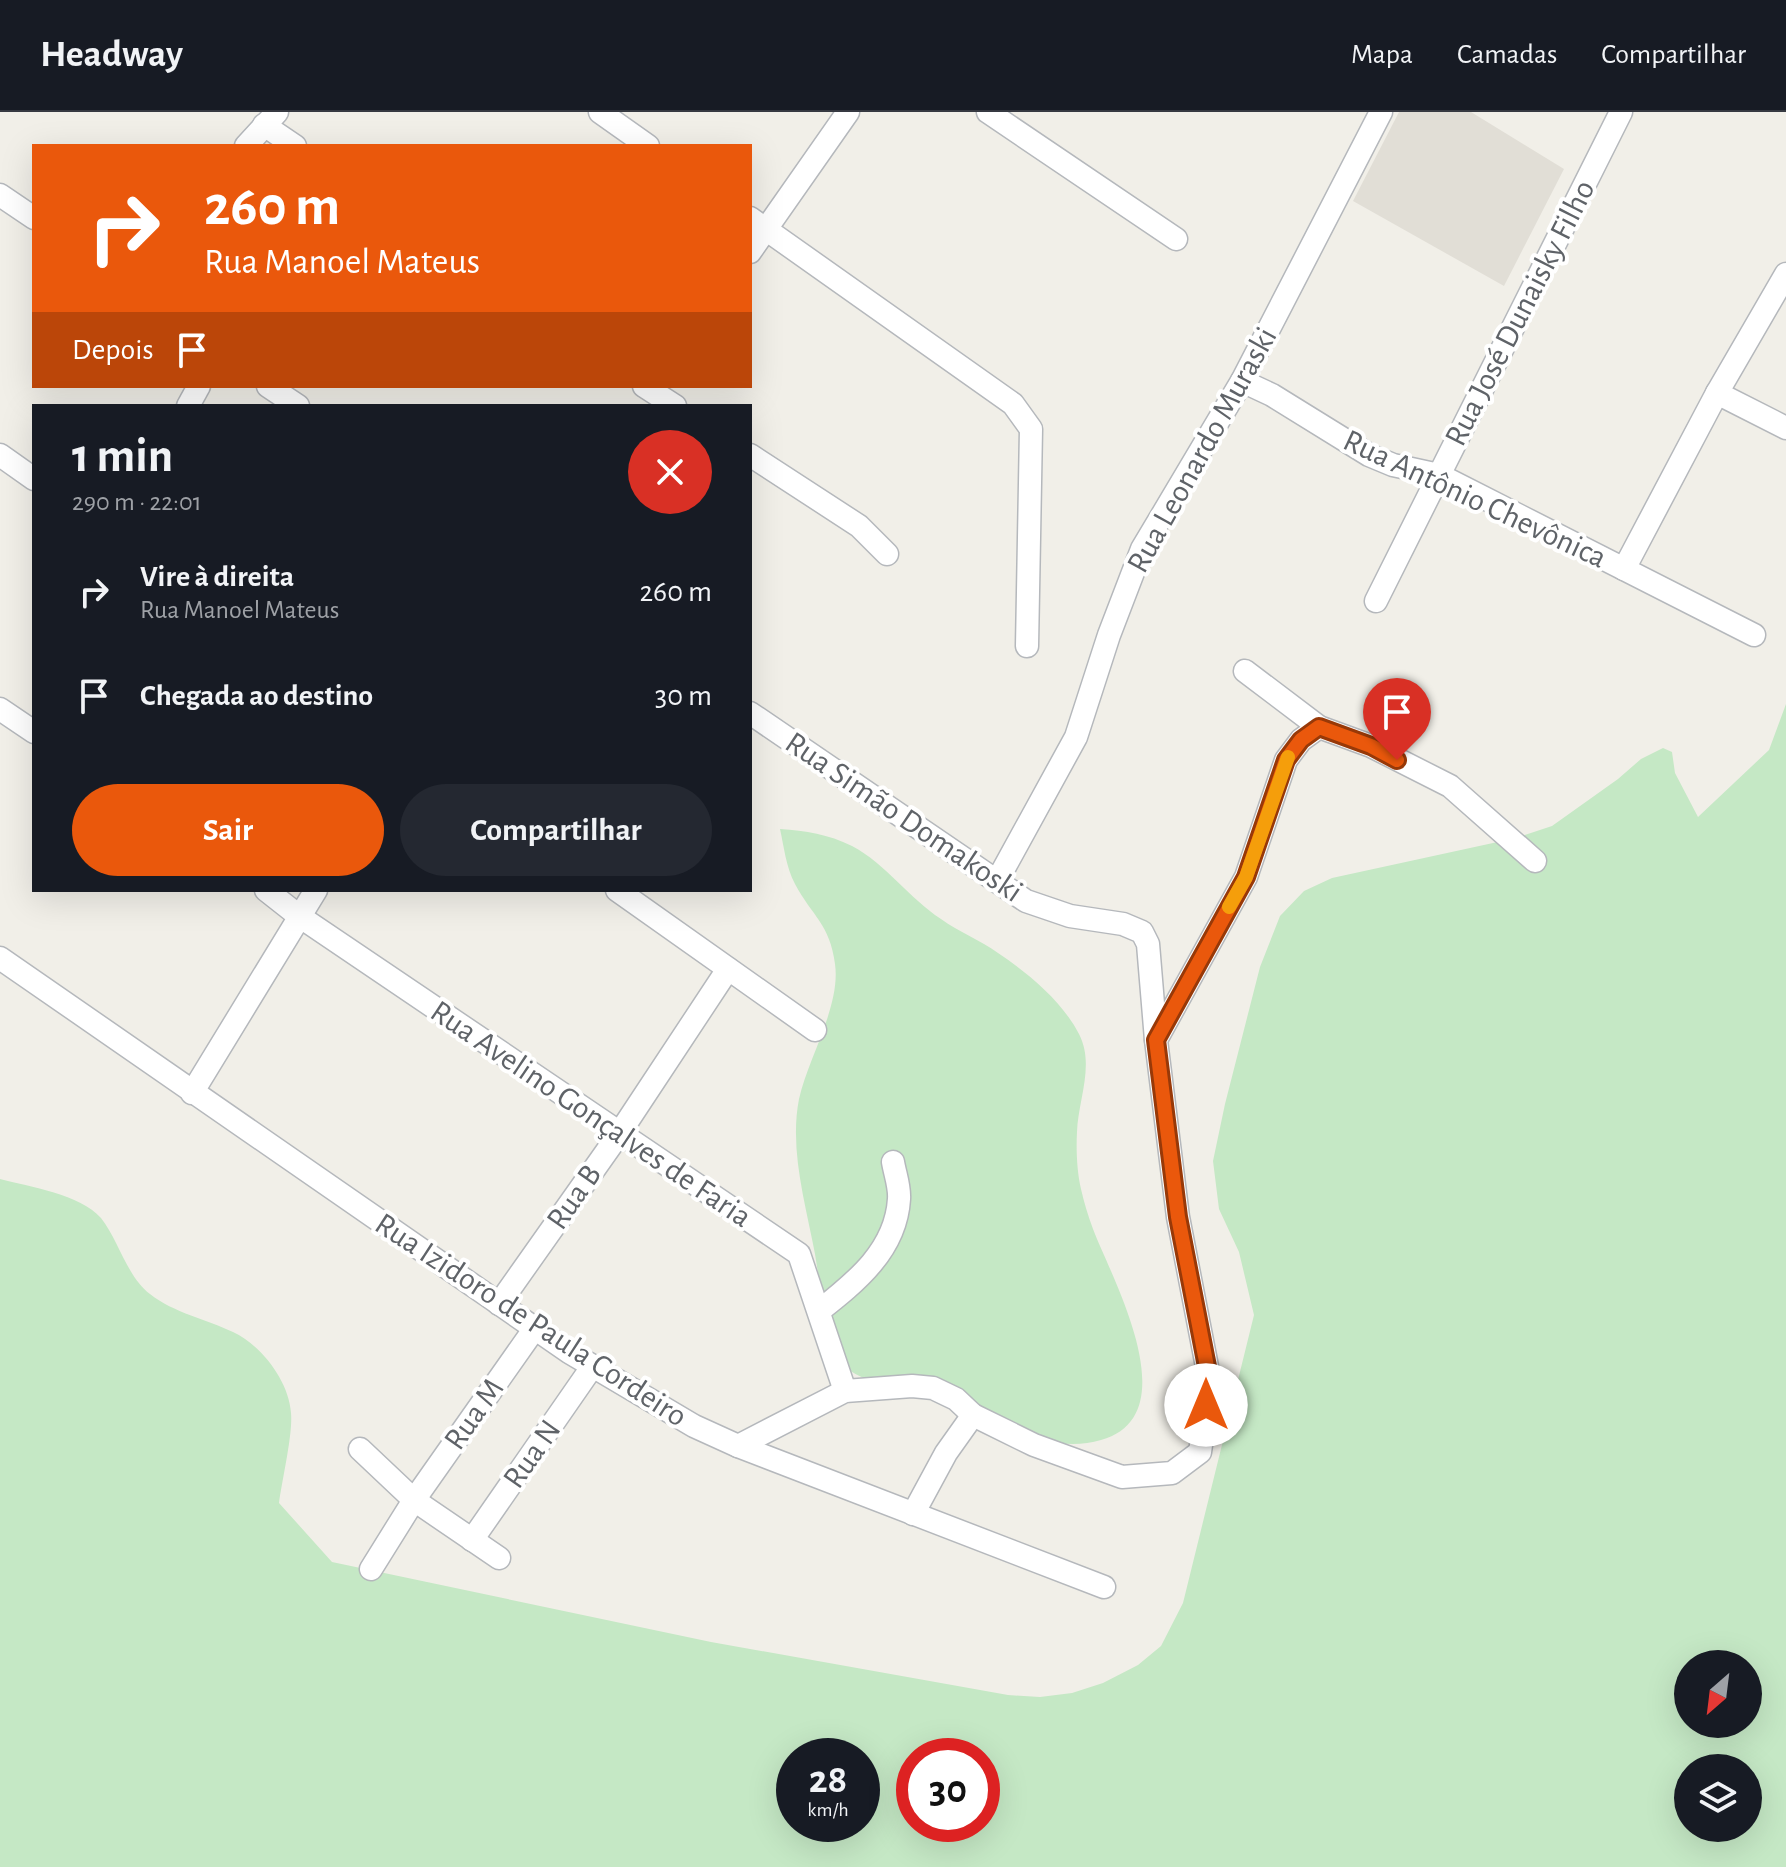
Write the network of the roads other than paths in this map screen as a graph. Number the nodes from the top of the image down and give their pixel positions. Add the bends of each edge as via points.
1 (600, 112) edge
2 (848, 112) edge
3 (988, 112) edge
4 (1381, 112) edge
5 (1621, 112) edge
6 (271, 119) edge
7 (248, 144) edge
8 (293, 144) edge
9 (645, 144) edge
10 (0, 195) edge
11 (32, 217) edge
12 (758, 224) edge
13 (1176, 239) dead end
14 (752, 245) edge
15 (1786, 274) edge
16 (1242, 381) junction
17 (271, 388) edge
18 (650, 393) edge
19 (1717, 393) junction
20 (295, 404) edge
21 (671, 404) edge
22 (1786, 428) edge
23 (0, 455) edge
24 (752, 456) edge
25 (1439, 475) junction
26 (32, 478) edge
27 (887, 554) dead end
28 (1624, 569) junction
29 (1376, 601) dead end
30 (1754, 635) dead end
31 (1027, 646) dead end
32 (1245, 671) dead end
33 (0, 709) edge
34 (752, 714) edge
35 (1319, 727) junction
36 (32, 731) edge
37 (1535, 861) dead end
38 (997, 881) junction
39 (269, 892) edge
40 (315, 892) edge
41 (620, 892) edge
42 (299, 916) junction
43 (3, 960) edge
44 (728, 969) junction
45 (815, 1030) dead end
46 (1156, 1040) junction
47 (192, 1093) junction
48 (619, 1134) junction
49 (893, 1162) dead end
50 (499, 1304) junction
51 (819, 1311) junction
52 (535, 1328) junction
53 (592, 1367) junction
54 (845, 1391) junction
55 (973, 1415) junction
56 (738, 1446) junction
57 (360, 1449) dead end
58 (414, 1500) junction
59 (913, 1514) junction
60 (472, 1540) junction
61 (499, 1558) dead end
62 (371, 1569) dead end
63 (1104, 1587) dead end

1 - 9 street
2 - 12 street
3 - 13 street
4 - 16 street, Rua Leonardo Muraski
5 - 25 street, Rua José Dunaisky Filho
6 - 7 street
6 - 8 street
10 - 11 street
12 - 14 street
12 - 31 street via 1013,404 1031,429
15 - 19 street
16 - 25 street, Rua Antônio Chevônica via 1369,455
16 - 38 street, Rua Leonardo Muraski via 1142,549 1076,737
17 - 20 street
18 - 21 street
19 - 22 street
19 - 28 street
23 - 26 street
24 - 27 street via 859,526
25 - 28 street, Rua Antônio Chevônica
25 - 29 street, Rua José Dunaisky Filho
28 - 30 street, Rua Antônio Chevônica
32 - 35 street
33 - 36 street
34 - 38 street, Rua Simão Domakoski
35 - 37 street via 1371,746 1450,786
35 - 46 street via 1286,760 1246,877
38 - 46 street, Rua Simão Domakoski via 1026,901 1142,932 1148,944
39 - 42 street, Rua Avelino Gonçalves de Faria
40 - 42 street
41 - 44 street
42 - 47 street
42 - 48 street, Rua Avelino Gonçalves de Faria
43 - 47 street, Rua Izidoro de Paula Cordeiro
44 - 45 street
44 - 48 street, Rua B
46 - 55 street via 1178,1217 1210,1382 1200,1452 1172,1473 1122,1477 1034,1445
47 - 50 street, Rua Izidoro de Paula Cordeiro
48 - 50 street, Rua B
48 - 51 street, Rua Avelino Gonçalves de Faria via 799,1254
49 - 51 street via 900,1196 896,1222 882,1251 858,1281
50 - 52 street, Rua Izidoro de Paula Cordeiro
51 - 54 street, Rua Avelino Gonçalves de Faria
52 - 53 street, Rua Izidoro de Paula Cordeiro
52 - 58 street, Rua M
53 - 56 street, Rua Izidoro de Paula Cordeiro
53 - 60 street, Rua N
54 - 55 street via 933,1388
54 - 56 street
55 - 59 street
56 - 59 street, Rua Izidoro de Paula Cordeiro
57 - 58 street
58 - 60 street
58 - 62 street, Rua M
59 - 63 street, Rua Izidoro de Paula Cordeiro
60 - 61 street

